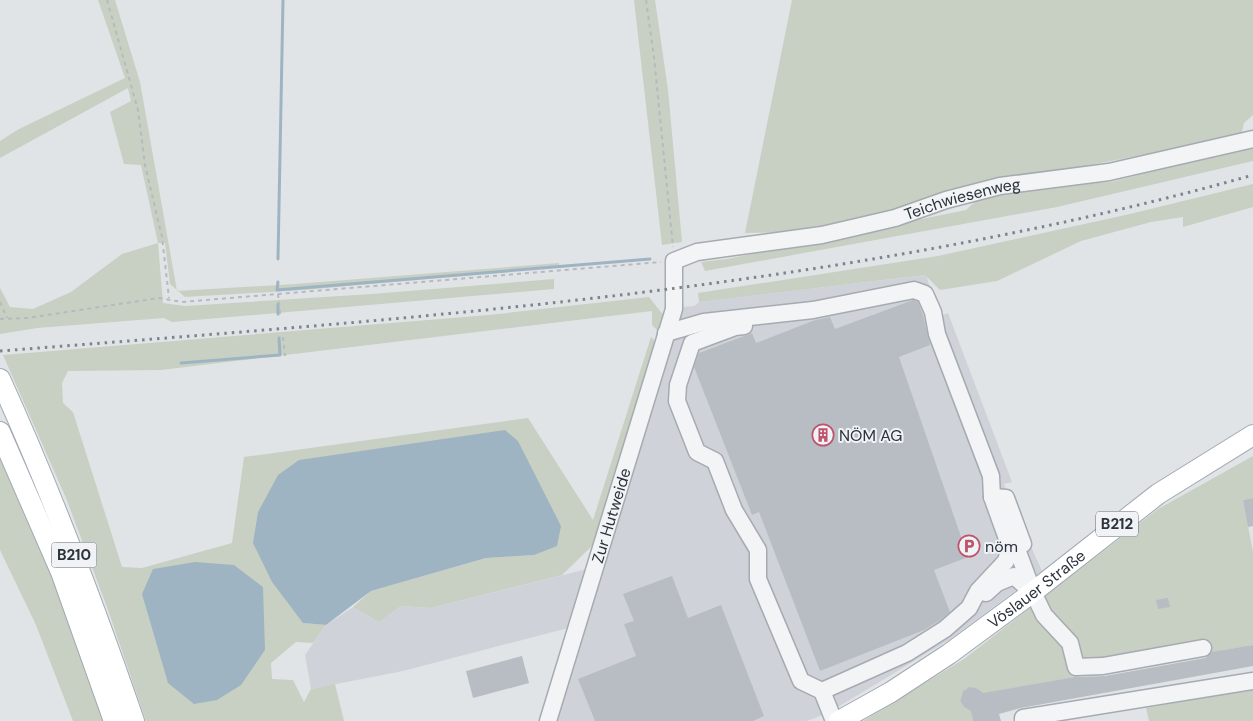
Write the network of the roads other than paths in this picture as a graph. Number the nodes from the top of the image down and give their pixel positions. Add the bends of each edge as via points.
1 (1253, 129) edge
2 (1253, 135) edge
3 (1253, 139) edge
4 (674, 261) joint
5 (813, 310) junction
6 (666, 333) junction
7 (3, 386) edge
8 (0, 432) edge
9 (1253, 435) edge
10 (992, 497) junction
11 (1033, 592) junction
12 (969, 608) junction
13 (1203, 648) dead end
14 (1253, 681) edge
15 (822, 691) junction
16 (114, 721) edge
17 (134, 721) edge
18 (548, 721) edge
19 (834, 721) edge
20 (839, 721) edge
21 (1023, 721) edge

1 - 2 street
3 - 4 street, Teichwiesenweg via 1109,172 1000,186 895,218 822,235 697,252
4 - 6 street, Zur Hutweide via 674,309
5 - 6 street via 704,322
5 - 10 street via 914,290 925,294 991,476
5 - 15 street via 778,324 735,327 692,343 678,385 677,401 697,452 715,460 734,510 758,550 758,579 801,681
6 - 18 street, Zur Hutweide
7 - 17 main road, B210 via 74,556
8 - 16 main road, B210 via 61,572
9 - 11 main road, Vöslauer Straße / B212 via 1158,494
10 - 11 street via 1006,498 1033,572
10 - 12 street via 1010,547 1006,561 978,591
11 - 12 street via 1014,576 997,583
11 - 13 street via 1044,615 1070,643 1076,667 1104,666
11 - 20 main road, Vöslauer Straße / B212 via 949,654
12 - 15 street via 945,629 907,653
14 - 21 street via 1023,718
15 - 19 street

